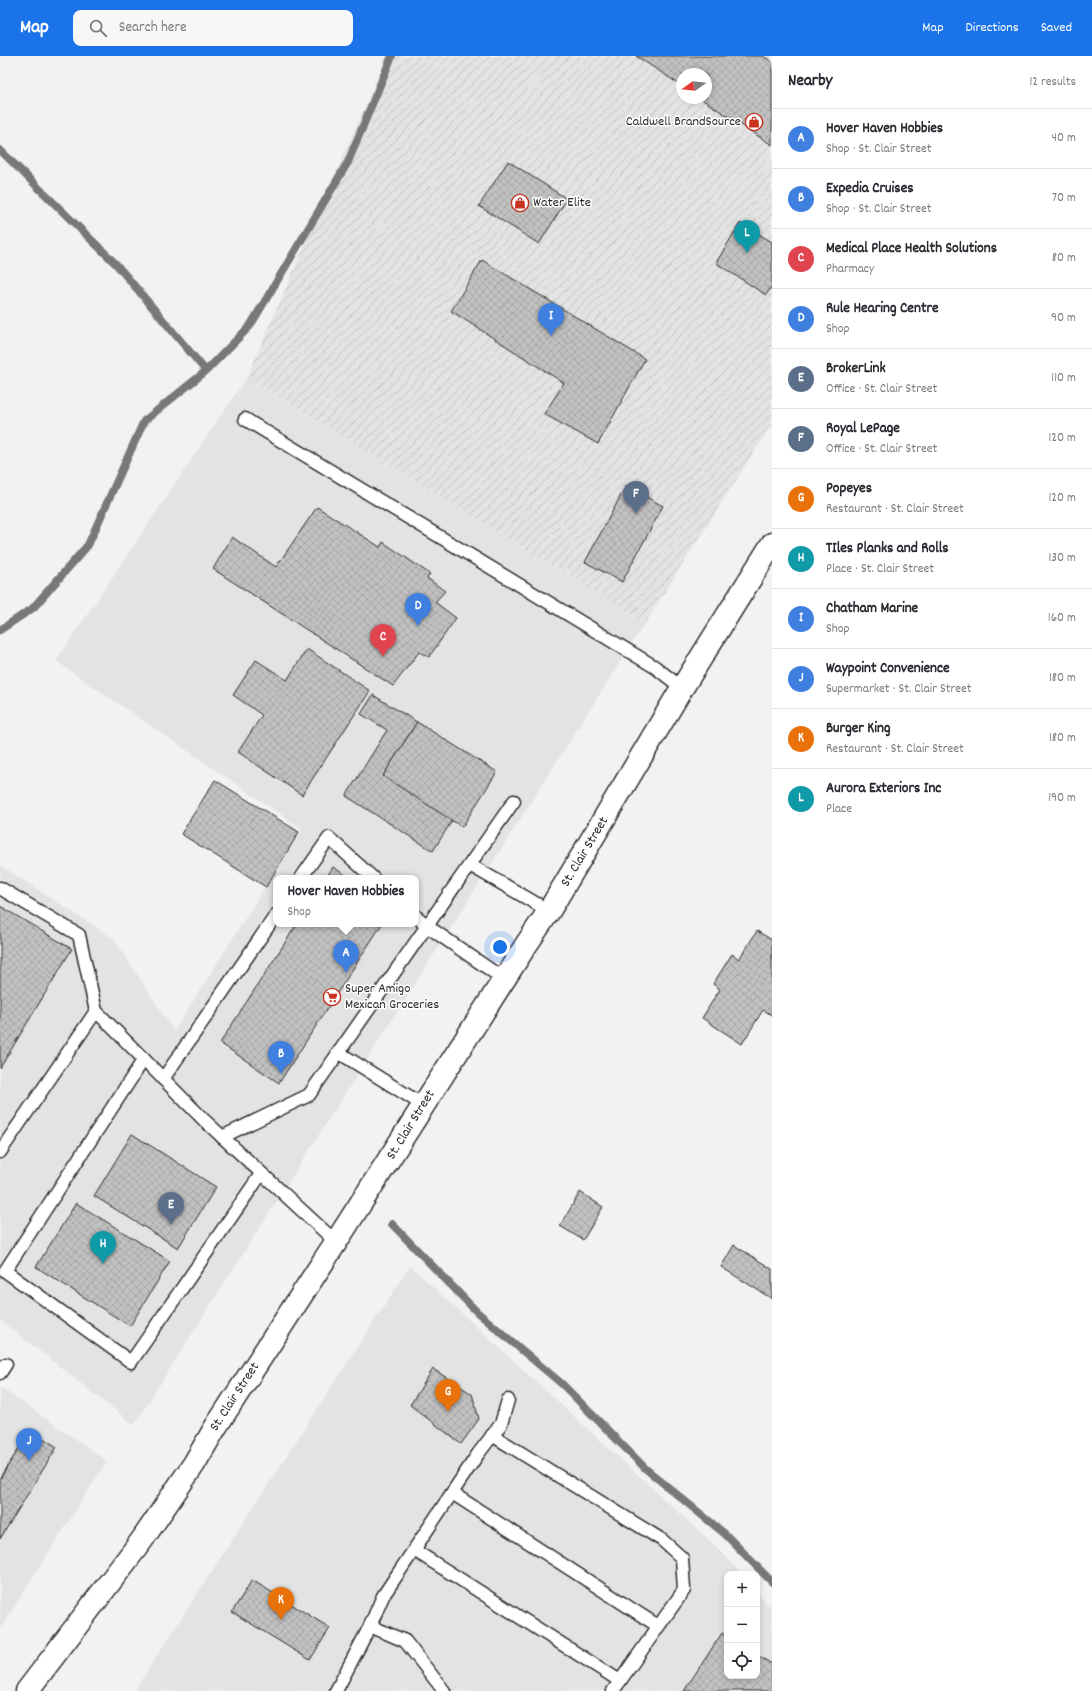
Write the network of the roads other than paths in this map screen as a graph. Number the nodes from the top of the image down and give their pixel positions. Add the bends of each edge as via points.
1 (245, 419) dead end
2 (772, 544) edge
3 (682, 688) junction
4 (514, 801) dead end
5 (470, 865) junction
6 (303, 875) edge
7 (370, 875) edge
8 (0, 888) edge
9 (549, 912) junction
10 (273, 919) edge
11 (419, 919) edge
12 (427, 926) junction
13 (505, 980) junction
14 (96, 1011) junction
15 (338, 1052) junction
16 (144, 1059) junction
17 (164, 1079) junction
18 (423, 1105) junction
19 (222, 1137) junction
20 (0, 1152) edge
21 (261, 1174) junction
22 (336, 1242) junction
23 (508, 1400) dead end
24 (492, 1435) junction
25 (452, 1493) junction
26 (414, 1550) junction
27 (370, 1626) junction
28 (658, 1626) junction
29 (616, 1686) edge
30 (27, 1691) edge
31 (336, 1691) edge
32 (444, 1691) edge

1 - 3 lane via 655,667
2 - 3 main road, St. Clair Street
3 - 9 main road, St. Clair Street
4 - 5 lane
5 - 9 lane
5 - 12 lane
6 - 7 lane via 329,838
8 - 14 lane via 79,935
9 - 13 main road, St. Clair Street
10 - 17 lane
11 - 12 lane
12 - 13 lane
12 - 15 lane
13 - 18 main road, St. Clair Street
14 - 16 lane
14 - 20 lane
15 - 18 lane
15 - 19 lane via 309,1095
16 - 17 lane
16 - 21 lane via 5,1271 131,1362
17 - 19 lane
18 - 22 main road, St. Clair Street
19 - 21 lane
21 - 22 lane
22 - 30 main road, St. Clair Street via 194,1464 142,1540
23 - 24 lane via 501,1424
24 - 25 lane
24 - 28 lane via 662,1540 682,1558 684,1590
25 - 26 lane
25 - 28 lane
26 - 27 lane via 383,1596
26 - 29 lane
27 - 31 lane
27 - 32 lane via 405,1641
28 - 29 lane

